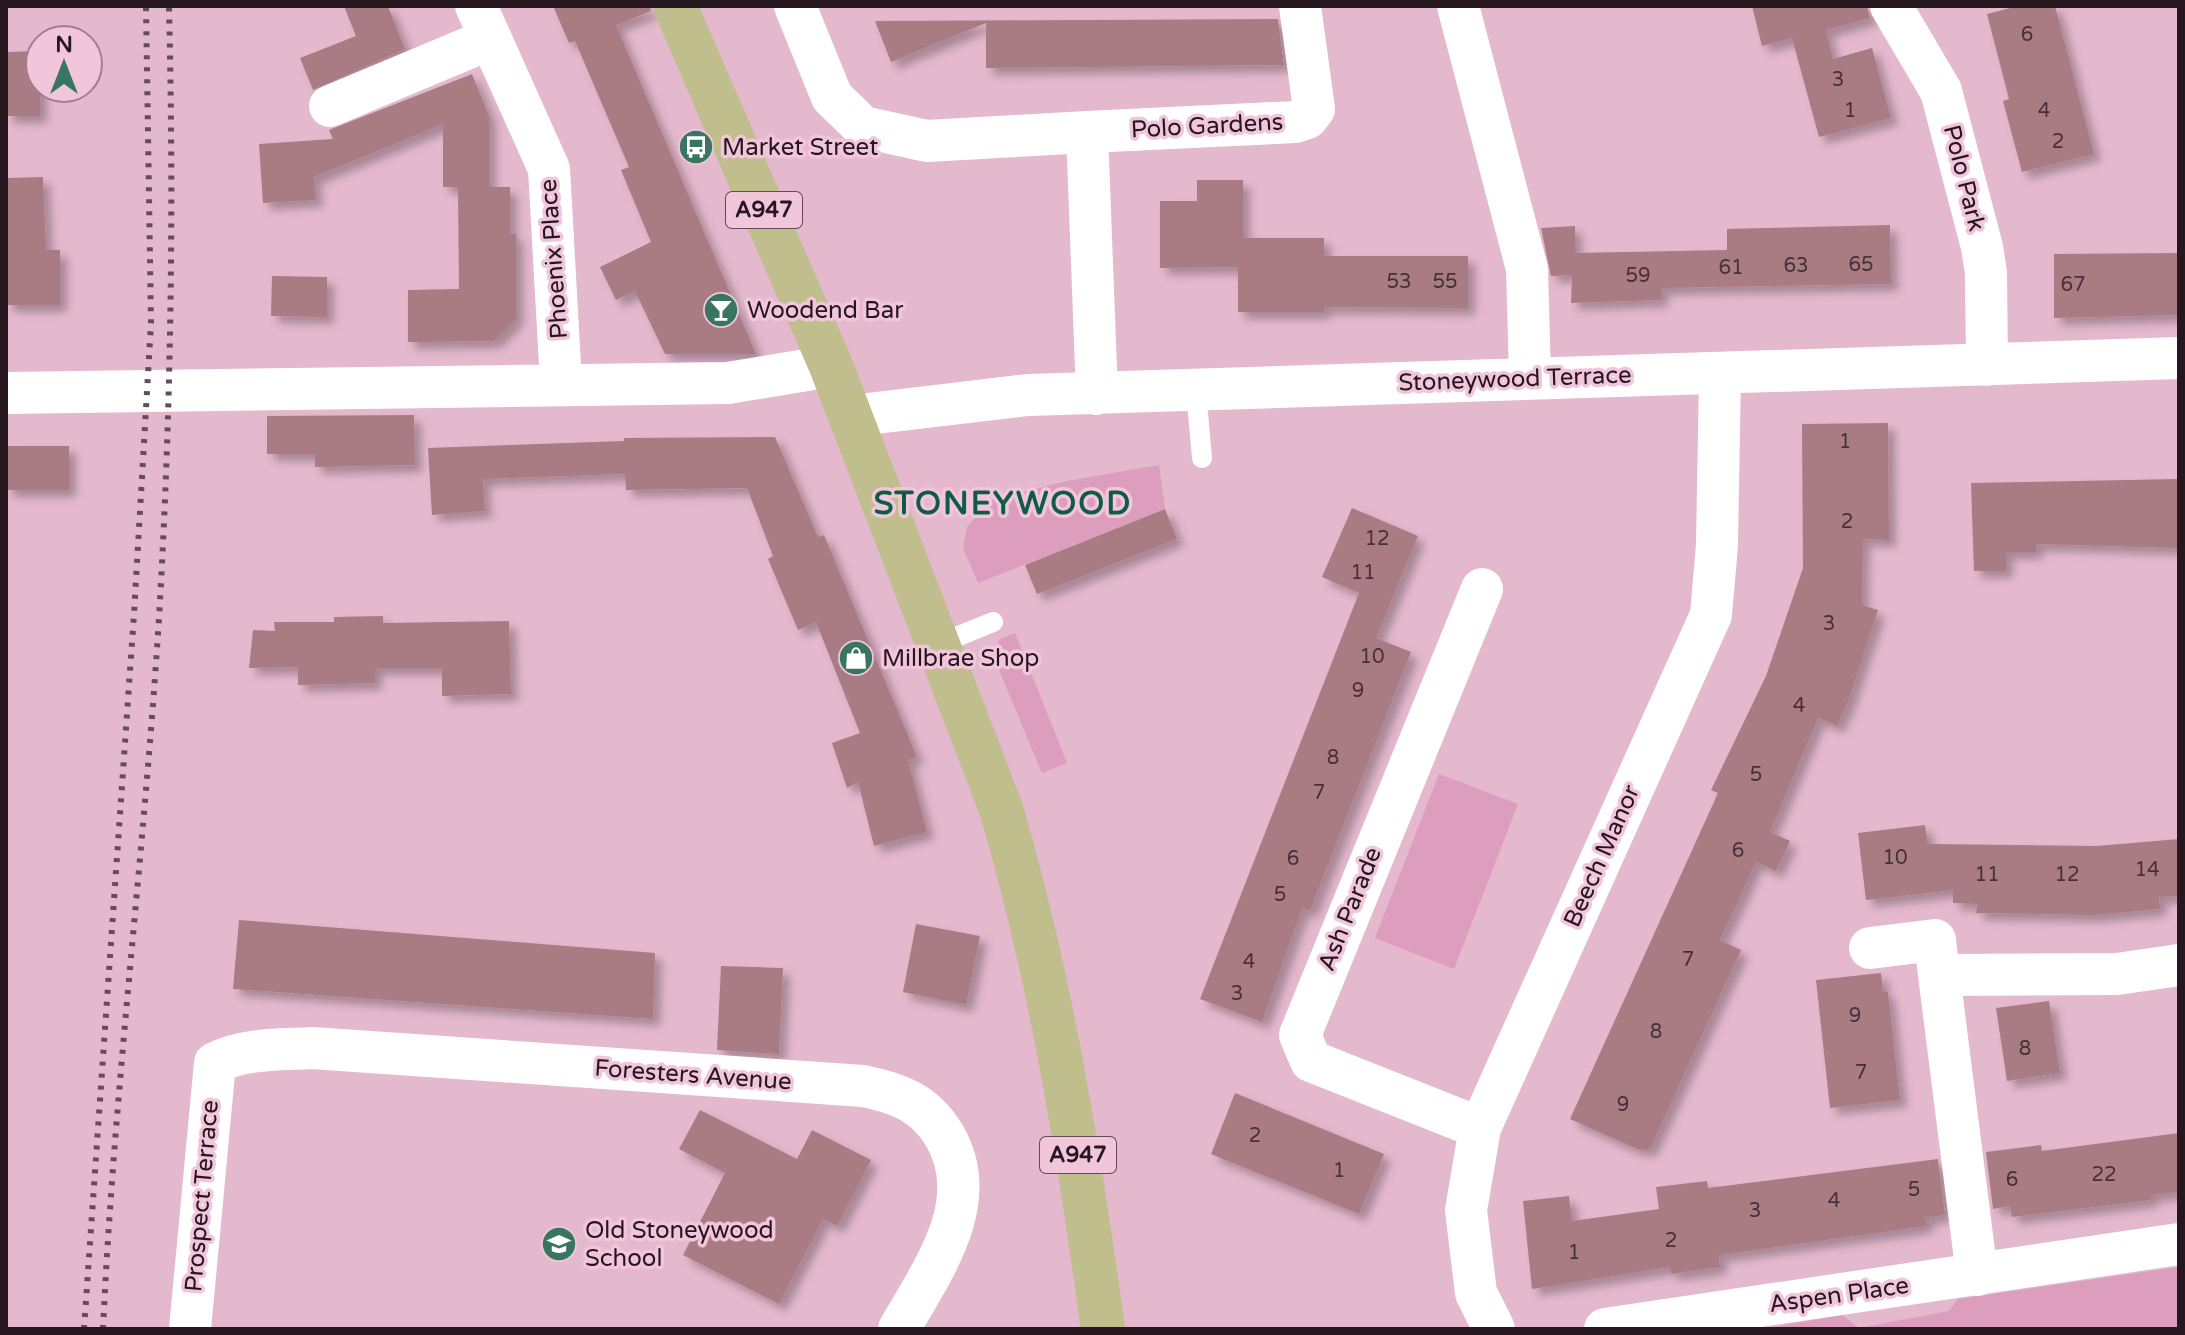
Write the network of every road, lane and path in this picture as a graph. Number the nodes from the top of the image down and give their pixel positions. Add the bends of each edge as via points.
1 (675, 6) edge
2 (795, 6) edge
3 (1300, 6) edge
4 (1458, 6) edge
5 (1891, 6) edge
6 (483, 22) edge
7 (330, 106) dead end
8 (1087, 132) junction
9 (2179, 358) edge
10 (1987, 365) junction
11 (831, 366) junction
12 (1720, 375) junction
13 (1530, 377) junction
14 (561, 383) junction
15 (1196, 391) junction
16 (6, 393) edge
17 (1097, 394) junction
18 (851, 416) junction
19 (1202, 458) dead end
20 (1482, 589) dead end
21 (993, 622) dead end
22 (939, 644) junction
23 (1870, 948) dead end
24 (2179, 965) edge
25 (1939, 975) junction
26 (215, 1063) joint
27 (1480, 1128) junction
28 (2179, 1244) edge
29 (1977, 1275) junction
30 (190, 1329) edge
31 (899, 1329) edge
32 (1103, 1329) edge
33 (1494, 1329) edge
34 (1605, 1329) edge

1 - 11 main road, A947
2 - 8 street, Polo Gardens via 832,97 863,127 927,141
3 - 8 street, Polo Gardens via 1314,109 1307,118
4 - 13 street via 1527,269
5 - 10 street, Polo Park via 1941,91 1982,247
6 - 7 street
6 - 14 street, Phoenix Place via 549,169
8 - 17 street
9 - 10 street, Stoneywood Terrace
10 - 12 street, Stoneywood Terrace
11 - 14 street via 728,383
11 - 18 main road, A947
12 - 13 street, Stoneywood Terrace
12 - 27 street, Beech Manor via 1711,615
13 - 15 street, Stoneywood Terrace
14 - 16 street
15 - 17 street, Stoneywood Terrace
15 - 19 lane
17 - 18 street, Stoneywood Terrace via 1028,395
18 - 22 main road, A947
20 - 27 street, Ash Parade via 1300,1035 1311,1061
21 - 22 lane
22 - 32 main road, A947 via 986,763 1017,865 1080,1164
23 - 25 street via 1935,940
24 - 25 street via 2117,974
25 - 29 street
26 - 30 street, Prospect Terrace
26 - 31 street, Foresters Avenue via 232,1054 312,1048 889,1091 926,1110 953,1151 960,1177 948,1238
27 - 33 street, Beech Manor via 1466,1210 1476,1293
28 - 29 street, Aspen Place
29 - 34 street, Aspen Place

